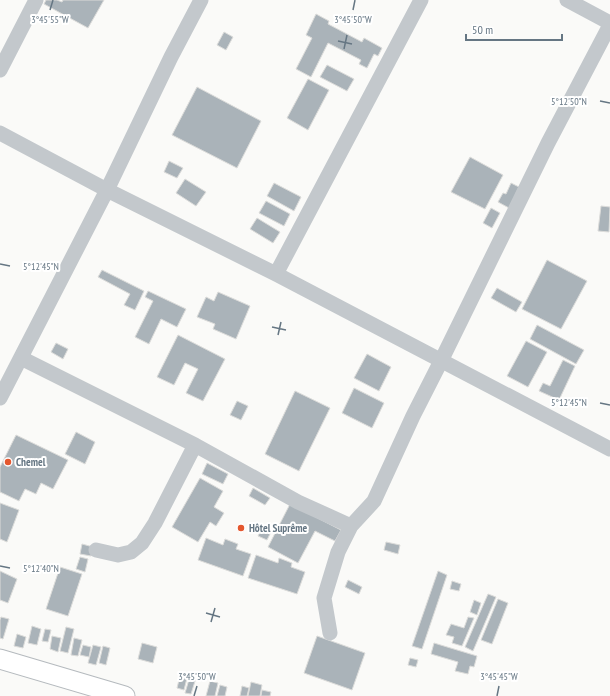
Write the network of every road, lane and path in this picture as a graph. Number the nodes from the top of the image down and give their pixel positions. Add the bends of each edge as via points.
1 (36, 0) edge
2 (202, 0) edge
3 (421, 0) edge
4 (567, 0) edge
5 (610, 24) edge
6 (0, 70) edge
7 (0, 133) edge
8 (107, 190) junction
9 (276, 274) junction
10 (21, 358) junction
11 (441, 361) junction
12 (0, 398) edge
13 (195, 445) junction
14 (610, 449) edge
15 (351, 526) junction
16 (96, 550) dead end
17 (330, 633) dead end
18 (0, 659) edge
19 (125, 696) edge

1 - 6 street
2 - 8 street via 171,57
3 - 9 street
4 - 5 street
5 - 11 street via 548,143
7 - 8 street
8 - 9 street
8 - 10 street
9 - 11 street
10 - 12 street
10 - 13 street
11 - 14 street
11 - 15 street via 412,416 374,501
13 - 15 street via 298,502
13 - 16 street via 142,543 131,552 118,555
15 - 17 street via 338,552 324,598
18 - 19 main road

